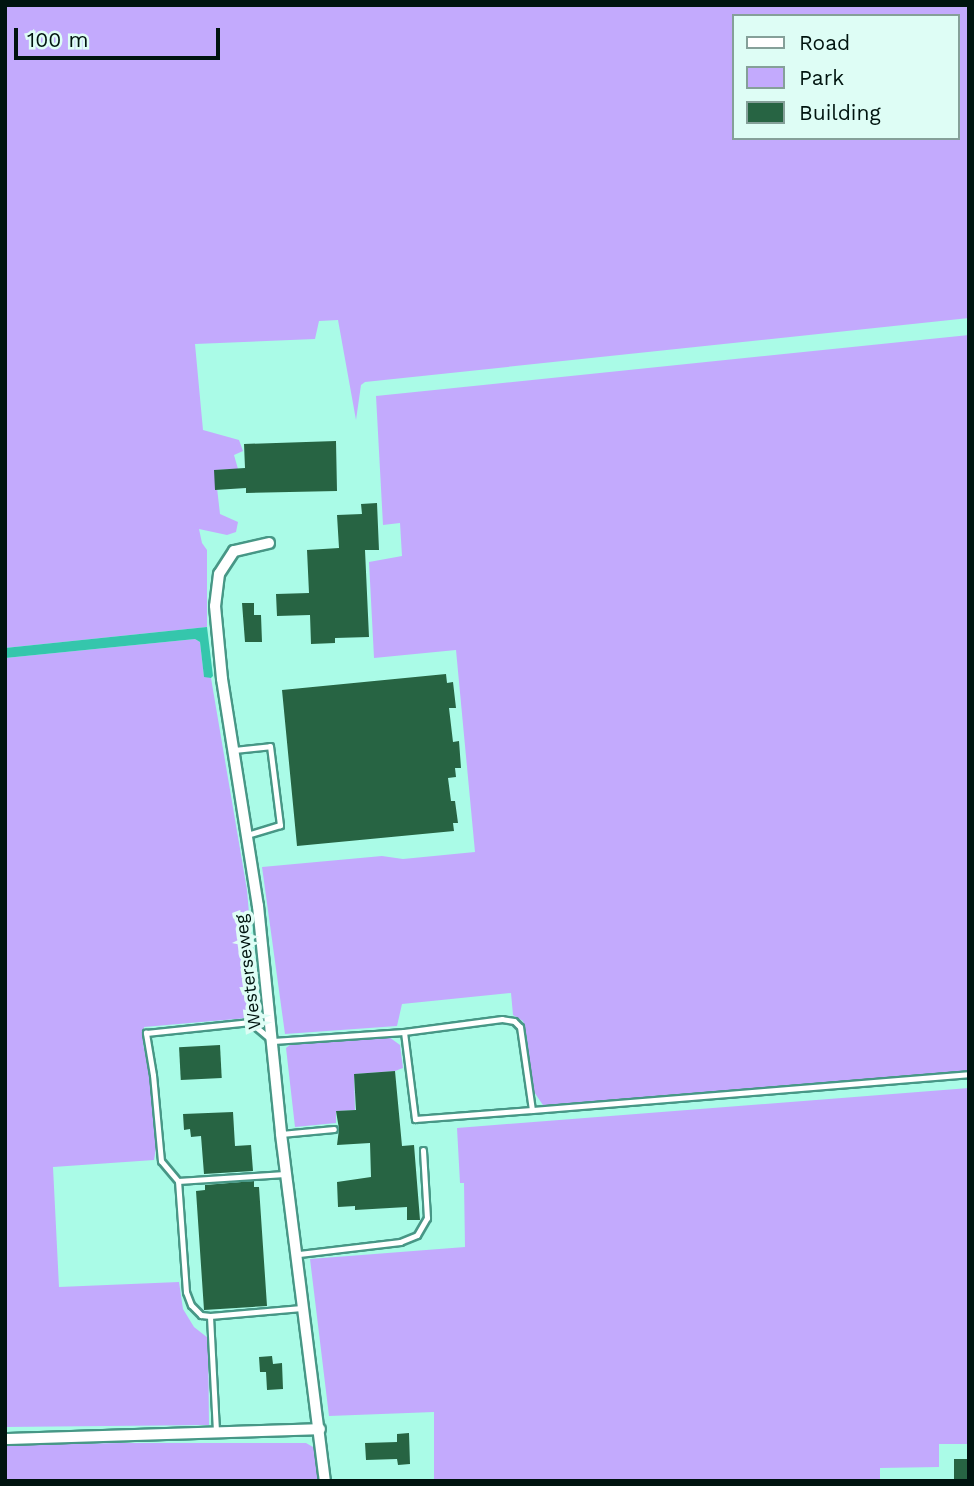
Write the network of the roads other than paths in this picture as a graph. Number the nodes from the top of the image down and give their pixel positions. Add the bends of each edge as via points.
1 (269, 543) dead end
2 (234, 750) junction
3 (247, 835) junction
4 (404, 1032) junction
5 (273, 1041) junction
6 (969, 1074) edge
7 (532, 1110) junction
8 (334, 1129) dead end
9 (281, 1134) junction
10 (423, 1150) dead end
11 (287, 1174) junction
12 (178, 1181) junction
13 (299, 1254) junction
14 (305, 1307) junction
15 (210, 1316) junction
16 (320, 1429) junction
17 (216, 1432) junction
18 (5, 1439) edge
19 (325, 1481) edge

1 - 2 street, Westerseweg via 233,551 219,574 215,606
2 - 3 street, Westerseweg
2 - 3 lane via 270,746 281,825
3 - 5 street, Westerseweg
4 - 5 lane
4 - 7 lane via 514,1021 520,1027
4 - 7 lane via 415,1119
5 - 9 street, Westerseweg
5 - 12 lane via 250,1022 146,1033 161,1161
6 - 7 lane
8 - 9 lane
9 - 11 street, Westerseweg
10 - 13 lane via 427,1218 417,1235 400,1242
11 - 12 lane
11 - 13 street, Westerseweg
12 - 15 lane via 186,1292 201,1315
13 - 14 street, Westerseweg
14 - 15 lane
14 - 16 street, Westerseweg
15 - 17 lane
16 - 17 street
16 - 19 street, Westerseweg
17 - 18 street

